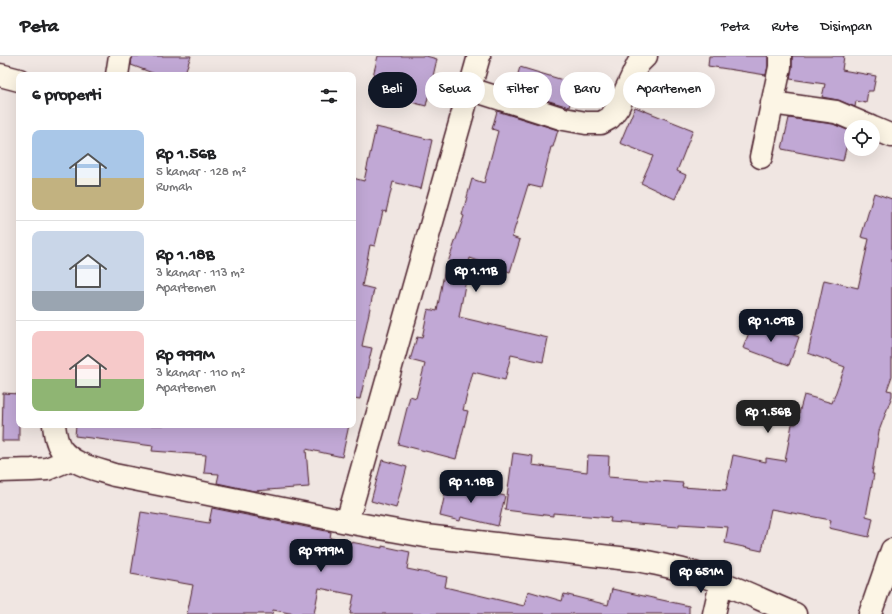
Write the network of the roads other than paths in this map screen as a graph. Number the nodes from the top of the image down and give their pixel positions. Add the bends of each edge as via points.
1 (120, 56) edge
2 (479, 56) edge
3 (646, 56) edge
4 (780, 56) edge
5 (117, 72) edge
6 (475, 72) edge
7 (0, 75) edge
8 (16, 79) edge
9 (485, 94) edge
10 (772, 103) junction
11 (465, 108) edge
12 (855, 120) edge
13 (880, 131) edge
14 (892, 136) edge
15 (761, 158) dead end
16 (54, 428) edge
17 (71, 459) junction
18 (0, 471) edge
19 (347, 522) junction
20 (892, 550) edge
21 (721, 583) junction
22 (714, 614) edge
23 (794, 614) edge
24 (870, 614) edge

1 - 5 street
2 - 6 street
3 - 9 street via 638,64 618,107 610,118 601,123 586,124 564,119
4 - 10 street
7 - 8 street
10 - 12 street via 836,112
10 - 15 street
11 - 19 street
13 - 14 street
16 - 17 street via 60,448
17 - 18 street via 47,469
17 - 19 street via 114,475
19 - 21 street via 425,536 637,560 670,566
20 - 24 street
21 - 22 street
21 - 23 street

